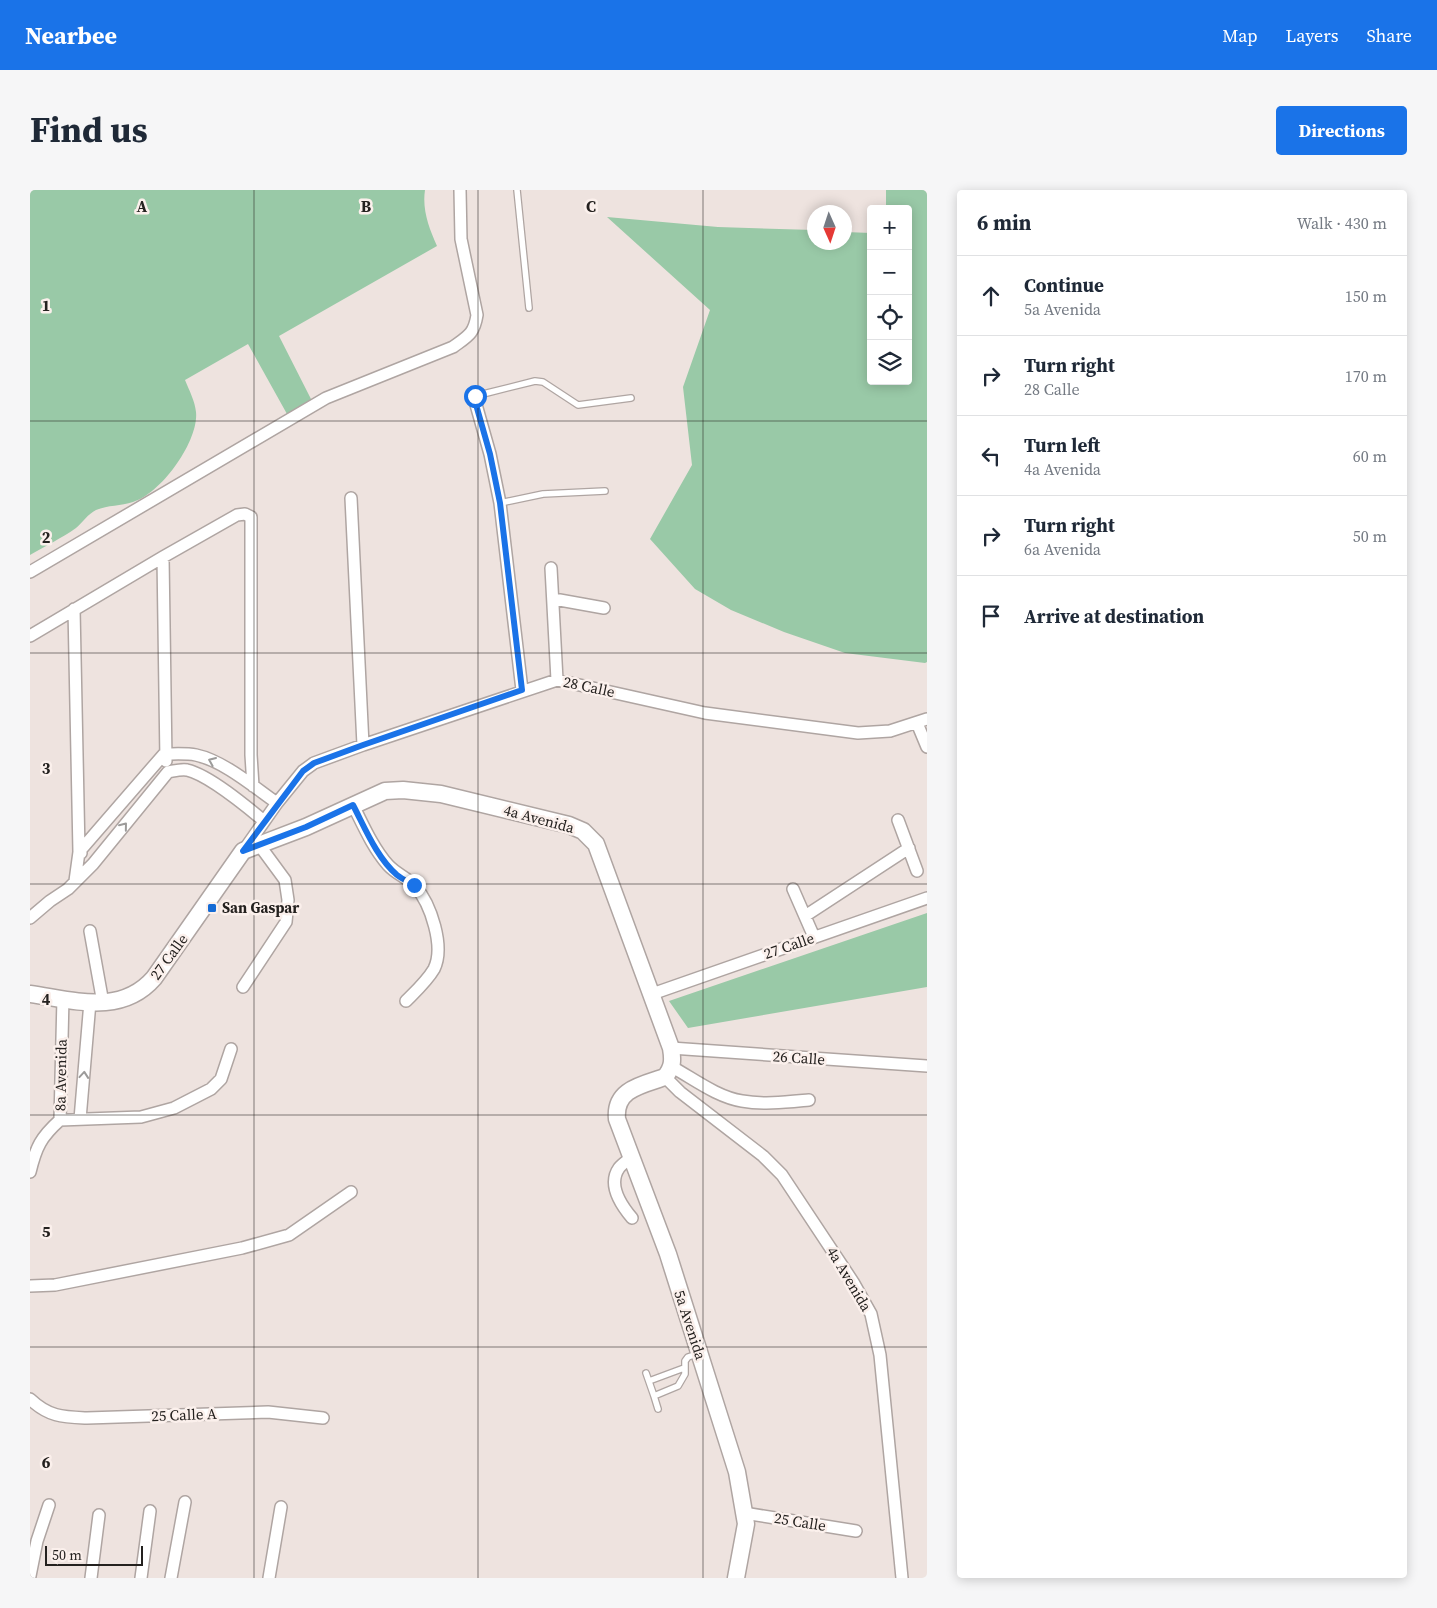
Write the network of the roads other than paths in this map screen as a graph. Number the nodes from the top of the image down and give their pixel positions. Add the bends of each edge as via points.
1 (460, 190) edge
2 (517, 190) edge
3 (530, 308) dead end
4 (475, 396) joint
5 (631, 398) dead end
6 (605, 491) dead end
7 (351, 498) dead end
8 (500, 503) junction
9 (163, 556) junction
10 (551, 568) dead end
11 (30, 572) edge
12 (554, 599) junction
13 (604, 608) dead end
14 (74, 609) junction
15 (30, 636) edge
16 (557, 680) junction
17 (522, 690) junction
18 (922, 721) edge
19 (363, 745) junction
20 (927, 747) edge
21 (164, 754) junction
22 (168, 772) junction
23 (252, 786) junction
24 (277, 803) junction
25 (353, 805) junction
26 (898, 820) dead end
27 (264, 821) junction
28 (260, 846) junction
29 (909, 848) junction
30 (243, 851) junction
31 (79, 852) junction
32 (93, 864) junction
33 (917, 871) dead end
34 (76, 881) junction
35 (793, 889) dead end
36 (927, 898) edge
37 (805, 916) junction
38 (30, 918) edge
39 (90, 931) dead end
40 (814, 937) junction
41 (243, 987) dead end
42 (30, 994) edge
43 (652, 994) junction
44 (63, 998) junction
45 (406, 1001) dead end
46 (97, 1003) junction
47 (671, 1048) junction
48 (231, 1049) dead end
49 (927, 1066) edge
50 (668, 1072) junction
51 (809, 1100) dead end
52 (80, 1119) junction
53 (60, 1120) junction
54 (632, 1157) junction
55 (30, 1172) edge
56 (351, 1192) dead end
57 (632, 1218) dead end
58 (30, 1286) edge
59 (699, 1354) junction
60 (684, 1368) junction
61 (646, 1373) dead end
62 (649, 1382) junction
63 (654, 1396) junction
64 (30, 1399) edge
65 (658, 1409) dead end
66 (323, 1418) dead end
67 (185, 1502) dead end
68 (49, 1505) dead end
69 (281, 1507) dead end
70 (150, 1511) dead end
71 (744, 1512) junction
72 (100, 1515) dead end
73 (856, 1531) dead end
74 (30, 1576) edge
75 (91, 1578) edge
76 (141, 1578) edge
77 (171, 1578) edge
78 (269, 1578) edge
79 (736, 1578) edge
80 (902, 1578) edge

1 - 11 street via 461,239 477,316 475,328 468,337 453,347 326,398
2 - 3 lane
4 - 5 lane via 535,381 543,382 578,405
4 - 8 street
6 - 8 lane via 543,494
7 - 19 street
8 - 17 street
9 - 14 street
9 - 21 street
9 - 23 street via 237,515 251,517
10 - 12 street
12 - 13 street
12 - 16 street
14 - 15 street
14 - 31 street
16 - 17 street, 28 Calle
16 - 18 street, 28 Calle via 705,713 858,733 890,731
17 - 19 street, 28 Calle
18 - 20 street
19 - 24 street, 28 Calle via 314,763 303,771
21 - 22 street
23 -> 21 street via 220,764 195,754
21 - 31 street
22 - 27 street via 195,772
32 -> 22 street
23 - 24 street
24 - 27 street, 28 Calle
25 - 28 street, 4a Avenida
25 - 43 street, 4a Avenida via 385,791 416,790 583,831 596,844
25 - 45 street via 387,864 414,885 433,922 439,946 435,967
26 - 29 street
27 - 30 street, 28 Calle
28 - 30 street, 4a Avenida
28 - 41 street via 285,880 287,914 276,939
29 - 33 street
29 - 37 street
30 - 46 street, 27 Calle via 144,989 118,1001
31 - 32 street
31 - 34 street
32 - 34 street
34 - 38 street
35 - 37 street
36 - 40 street, 27 Calle
37 - 40 street
39 - 46 street, 8a Avenida
40 - 43 street, 27 Calle
42 - 44 street, 27 Calle
43 - 47 street, 4a Avenida
44 - 46 street, 27 Calle
44 - 53 street, 8a Avenida
52 -> 46 street, 8a Avenida
47 - 49 street, 26 Calle
47 - 50 street, 4a Avenida
48 - 52 street via 221,1079 211,1089 174,1108 141,1117
50 - 51 street via 742,1101 781,1103
50 - 54 street, 5a Avenida via 624,1094 617,1108 617,1119
50 - 80 street, 4a Avenida via 680,1092 763,1156 782,1175 854,1282 871,1314 880,1355
52 - 53 street
53 - 55 street, 8a Avenida via 35,1149
54 - 57 street via 619,1168 614,1182 620,1204
54 - 59 street, 5a Avenida via 668,1254
56 - 58 street via 289,1235 242,1248 55,1285
59 - 60 lane via 688,1357
59 - 71 street, 5a Avenida via 737,1472
60 - 62 lane
60 - 63 lane via 685,1374 678,1386
61 - 62 lane
62 - 63 lane
63 - 65 lane
64 - 66 street, 25 Calle A via 46,1412 65,1417 268,1412
67 - 77 street
68 - 74 street via 37,1540
69 - 78 street
70 - 76 street
71 - 73 street, 25 Calle
71 - 79 street, 5a Avenida via 746,1524
72 - 75 street

